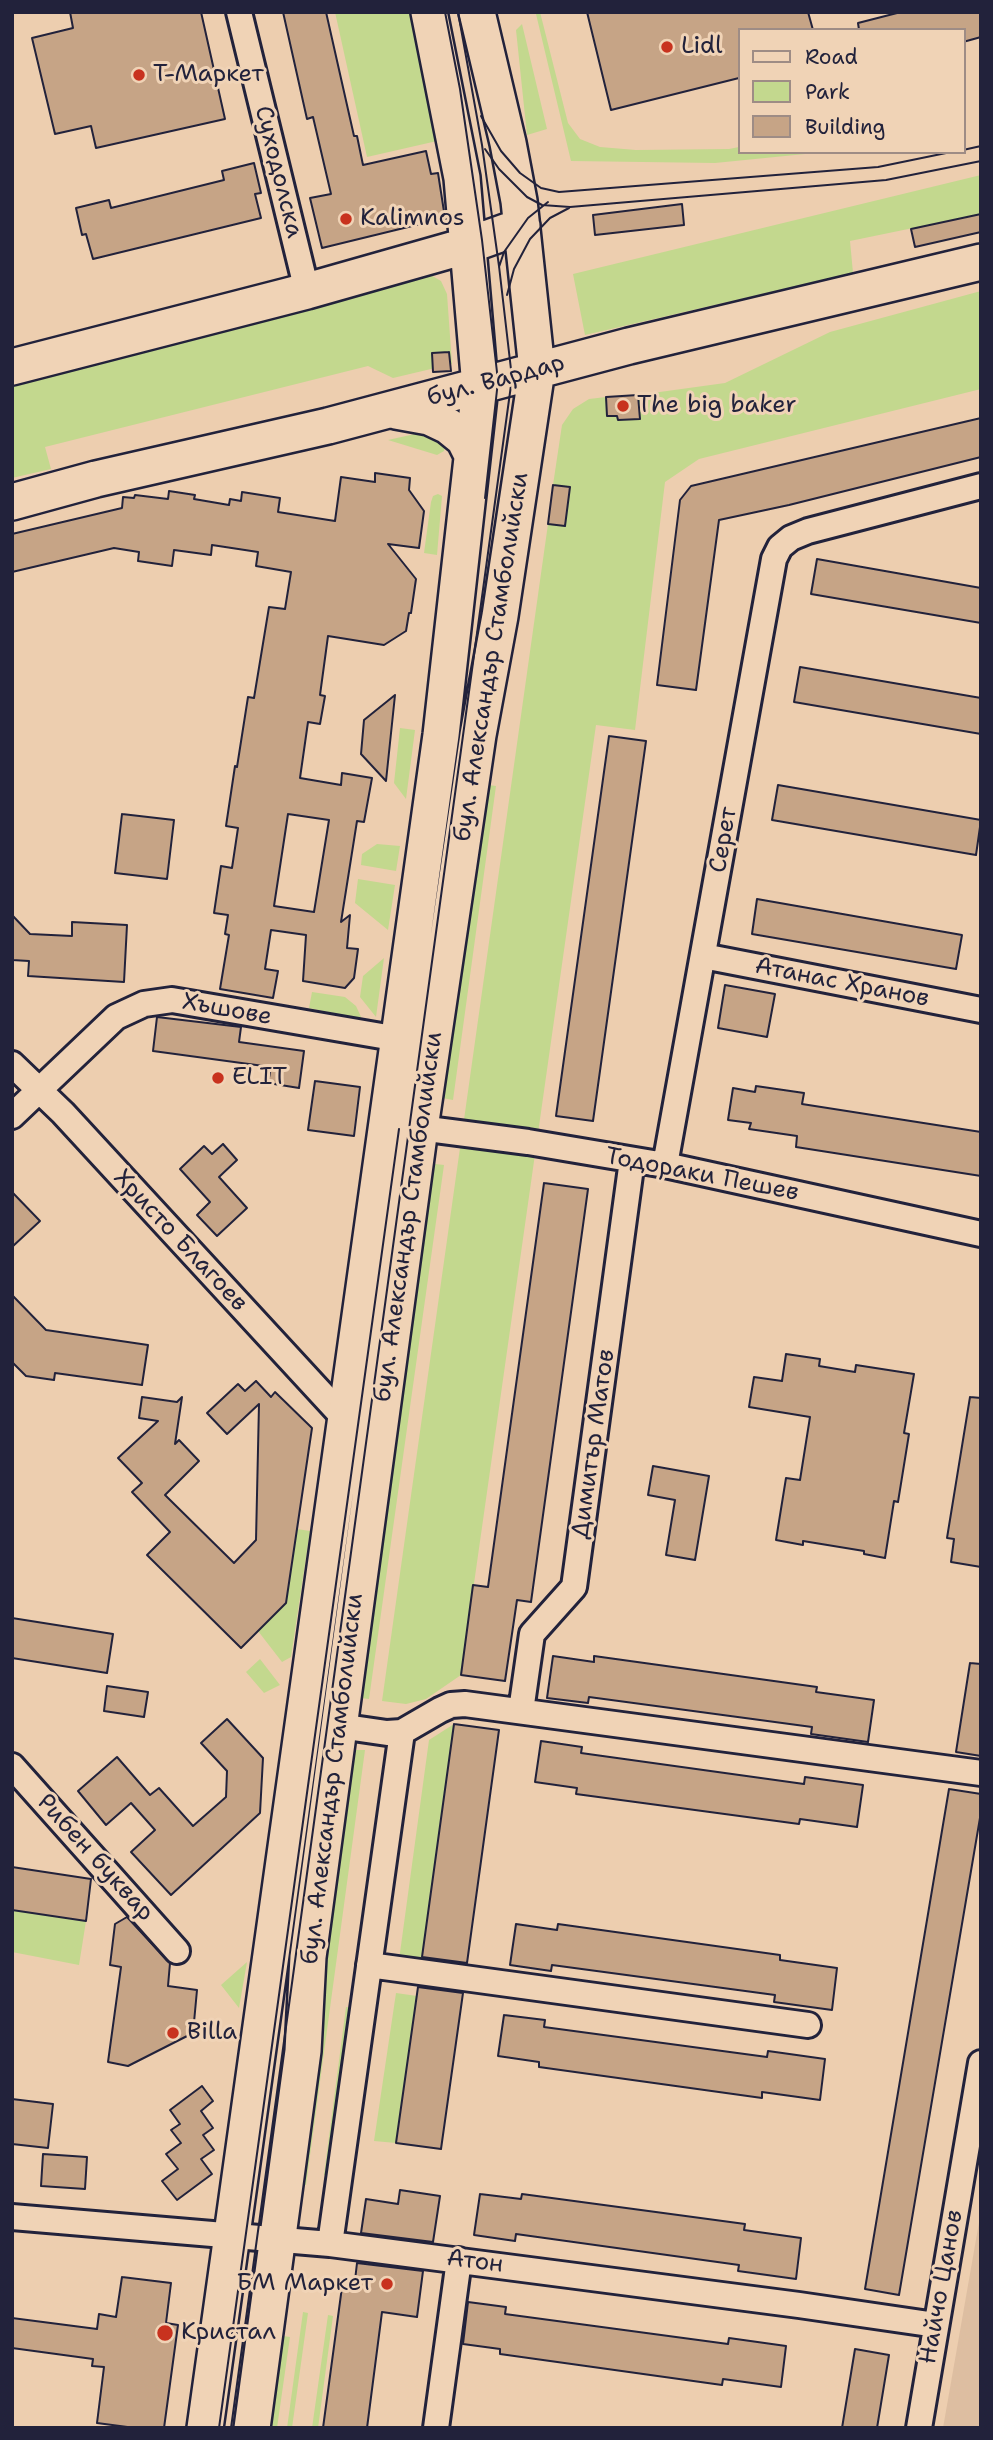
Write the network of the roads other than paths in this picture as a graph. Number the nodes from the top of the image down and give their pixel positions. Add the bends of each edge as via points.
1 (239, 12) edge
2 (429, 12) edge
3 (477, 12) edge
4 (522, 226) junction
5 (469, 245) junction
6 (981, 262) edge
7 (307, 291) junction
8 (12, 367) edge
9 (537, 370) junction
10 (480, 387) junction
11 (389, 410) junction
12 (472, 455) junction
13 (981, 486) edge
14 (12, 502) edge
15 (703, 956) junction
16 (981, 1010) edge
17 (399, 1039) junction
18 (12, 1064) edge
19 (39, 1091) junction
20 (12, 1116) edge
21 (421, 1128) junction
22 (632, 1160) junction
23 (665, 1165) junction
24 (981, 1234) edge
25 (345, 1419) junction
26 (522, 1711) junction
27 (339, 1726) junction
28 (402, 1732) junction
29 (12, 1766) edge
30 (981, 1773) edge
31 (177, 1951) dead end
32 (369, 1965) junction
33 (808, 2025) dead end
34 (981, 2063) edge
35 (12, 2217) edge
36 (232, 2236) junction
37 (278, 2240) junction
38 (330, 2244) junction
39 (459, 2260) junction
40 (936, 2325) junction
41 (205, 2428) edge
42 (252, 2428) edge
43 (436, 2428) edge
44 (919, 2428) edge

1 - 7 street, Суходолска
2 - 5 street, бул. Александър Стамболийски via 462,178
3 - 4 street, бул. Александър Стамболийски
4 - 5 street
4 - 9 street, бул. Александър Стамболийски
5 - 7 street
5 - 10 street, бул. Александър Стамболийски
6 - 9 street, бул. Вардар
7 - 8 street
9 - 10 street, бул. Вардар
9 - 21 street, бул. Александър Стамболийски
10 - 11 street, бул. Вардар
10 - 12 street, бул. Александър Стамболийски
11 - 12 street via 429,417 448,426 464,439
11 - 14 street, бул. Вардар
12 - 17 street, бул. Александър Стамболийски via 441,735
13 - 15 street, Серет via 808,531 780,547 774,559
15 - 16 street, Атанас Хранов
15 - 23 street, Серет
17 - 19 street, Хъшове via 172,1000 144,1004 116,1017
17 - 25 street, бул. Александър Стамболийски
18 - 19 street, Христо Благоев
19 - 20 street, Хъшове
19 - 25 street, Христо Благоев
21 - 22 street, Тодораки Пешев
21 - 27 street, бул. Александър Стамболийски
22 - 23 street, Тодораки Пешев
22 - 26 street, Димитър Матов via 575,1587 532,1634
23 - 24 street, Тодораки Пешев
25 - 36 street, бул. Александър Стамболийски
26 - 28 street via 452,1705
26 - 30 street
27 - 28 street
27 - 37 street, бул. Александър Стамболийски
28 - 32 street
29 - 31 street, Рибен буквар
32 - 33 street
32 - 38 street
34 - 40 street, Найчо Цанов
35 - 36 street, Атон
36 - 37 street, Атон
36 - 41 street, бул. Александър Стамболийски
37 - 38 street, Атон
37 - 42 street, бул. Александър Стамболийски
38 - 39 street, Атон
39 - 40 street, Атон
39 - 43 street
40 - 44 street, Найчо Цанов

